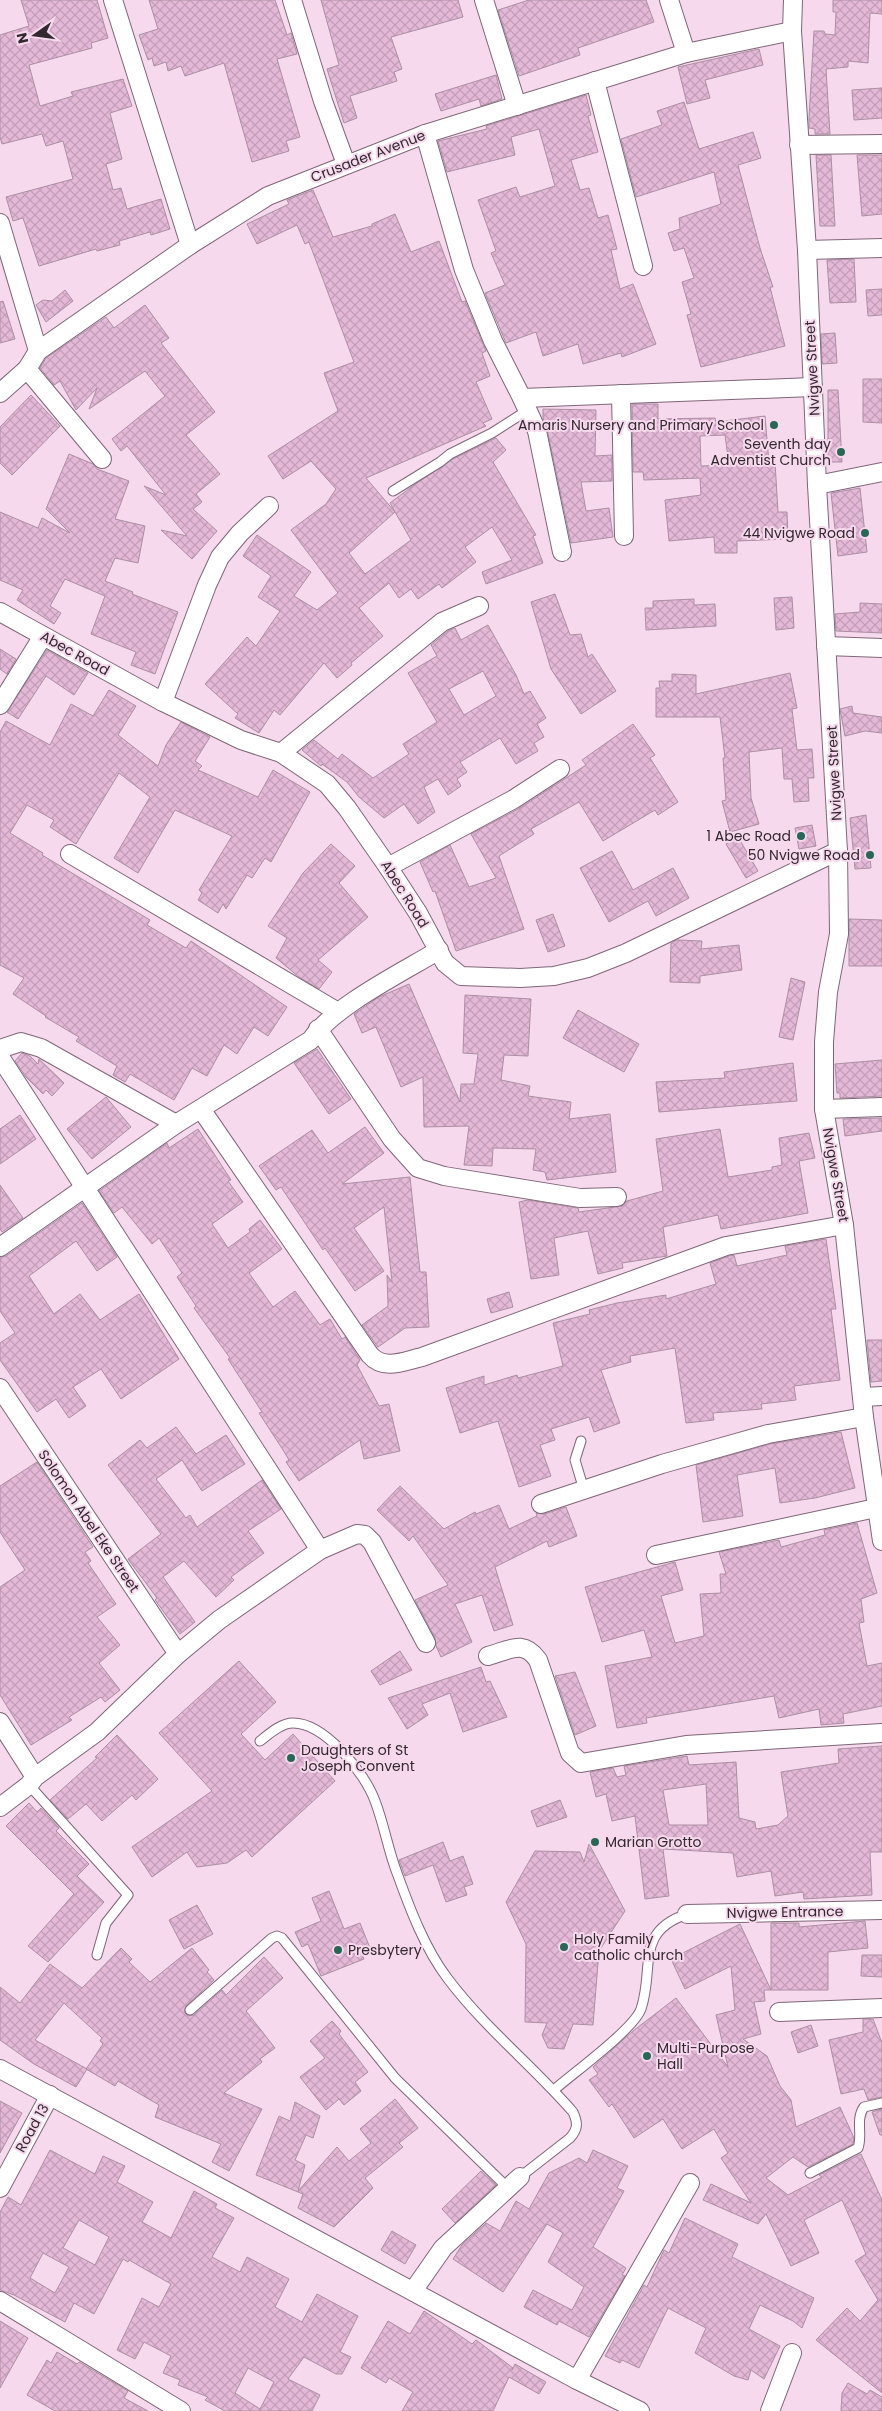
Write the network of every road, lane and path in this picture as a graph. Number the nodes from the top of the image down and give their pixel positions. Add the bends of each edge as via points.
1 (113, 0) edge
2 (292, 0) edge
3 (484, 0) edge
4 (669, 0) edge
5 (793, 0) edge
6 (792, 31) junction
7 (686, 53) junction
8 (594, 80) junction
9 (517, 106) junction
10 (425, 134) junction
11 (882, 144) edge
12 (799, 145) junction
13 (346, 164) junction
14 (0, 223) edge
15 (190, 245) junction
16 (882, 248) edge
17 (807, 250) junction
18 (644, 266) dead end
19 (38, 351) junction
20 (27, 368) junction
21 (813, 387) junction
22 (0, 392) edge
23 (621, 394) junction
24 (525, 404) junction
25 (102, 459) dead end
26 (882, 472) edge
27 (817, 485) junction
28 (392, 491) dead end
29 (269, 506) dead end
30 (624, 536) dead end
31 (562, 552) dead end
32 (478, 606) dead end
33 (0, 612) edge
34 (43, 636) junction
35 (826, 646) junction
36 (882, 648) edge
37 (164, 702) junction
38 (0, 705) edge
39 (281, 753) junction
40 (560, 769) dead end
41 (838, 851) junction
42 (70, 854) dead end
43 (388, 867) junction
44 (439, 950) junction
45 (338, 1012) junction
46 (318, 1029) junction
47 (0, 1049) edge
48 (0, 1057) edge
49 (882, 1107) edge
50 (824, 1108) junction
51 (201, 1109) junction
52 (176, 1124) junction
53 (84, 1188) junction
54 (616, 1197) dead end
55 (844, 1225) junction
56 (1, 1245) edge
57 (0, 1388) edge
58 (882, 1396) edge
59 (864, 1397) junction
60 (864, 1417) junction
61 (580, 1441) dead end
62 (584, 1490) junction
63 (541, 1504) dead end
64 (876, 1508) junction
65 (882, 1541) edge
66 (320, 1550) junction
67 (656, 1555) dead end
68 (426, 1643) dead end
69 (178, 1654) junction
70 (488, 1656) dead end
71 (0, 1722) edge
72 (882, 1732) edge
73 (260, 1741) dead end
74 (32, 1781) junction
75 (0, 1808) edge
76 (882, 1910) edge
77 (687, 1914) joint
78 (96, 1955) dead end
79 (882, 2008) edge
80 (190, 2010) dead end
81 (779, 2012) dead end
82 (0, 2069) edge
83 (554, 2090) junction
84 (50, 2096) junction
85 (882, 2103) edge
86 (810, 2173) dead end
87 (514, 2183) junction
88 (690, 2183) dead end
89 (0, 2188) edge
90 (413, 2290) junction
91 (0, 2301) edge
92 (792, 2354) dead end
93 (577, 2380) junction
94 (631, 2409) edge
95 (181, 2411) edge
96 (770, 2411) edge

1 - 15 street
2 - 13 street via 322,100
3 - 9 street
4 - 7 street
5 - 6 street, Nvigwe Street
6 - 7 street, Crusader Avenue
6 - 12 street, Nvigwe Street
7 - 8 street, Crusader Avenue
8 - 9 street, Crusader Avenue
8 - 18 street
9 - 10 street, Crusader Avenue
10 - 13 street, Crusader Avenue
10 - 24 street via 464,270 492,341
11 - 12 street
12 - 17 street, Nvigwe Street
13 - 15 street, Crusader Avenue via 268,196
14 - 19 street
15 - 19 street, Crusader Avenue
16 - 17 street
17 - 21 street, Nvigwe Street
19 - 20 street, Crusader Avenue
20 - 22 street, Crusader Avenue
20 - 25 street
21 - 23 street
21 - 27 street, Nvigwe Street
23 - 24 street
23 - 30 street
24 - 28 lane via 492,433 450,454
24 - 31 street via 537,431
26 - 27 street
27 - 35 street, Nvigwe Street
29 - 37 street via 220,557
32 - 39 street via 442,622
33 - 34 street, Abec Road
34 - 37 street, Abec Road
34 - 38 street
35 - 36 street
35 - 41 street, Nvigwe Street
37 - 39 street, Abec Road via 241,740
39 - 43 street, Abec Road via 327,784
40 - 43 street via 514,799
41 - 44 street, Abec Road via 626,953 588,968 554,976 461,976 445,963
41 - 50 street, Nvigwe Street via 839,934 828,992
42 - 45 street
43 - 44 street, Abec Road
44 - 45 street
45 - 46 street
46 - 51 street via 311,1040
46 - 54 street via 392,1139 418,1168 444,1176 580,1198
47 - 52 street via 21,1042 41,1048
48 - 53 street
49 - 50 street
50 - 55 street, Nvigwe Street
51 - 52 street
51 - 55 street via 370,1355 380,1364 422,1357 726,1246
52 - 53 street
53 - 56 street
53 - 66 street
55 - 59 street, Nvigwe Street
57 - 69 street, Solomon Abel Eke Street
58 - 59 street
59 - 60 street, Nvigwe Street
60 - 62 street via 768,1434
60 - 64 street, Nvigwe Street
61 - 62 lane via 575,1460
62 - 63 street
64 - 65 street, Nvigwe Street
64 - 67 street
66 - 68 street via 357,1534 366,1535
66 - 69 street via 219,1620
69 - 74 street via 97,1732
70 - 72 street via 520,1647 531,1650 538,1660 570,1753 581,1763 686,1745
71 - 74 street
73 - 83 lane via 284,1725 307,1725 338,1748 366,1781 375,1800 396,1872 424,1939 448,1979
74 - 75 street
74 - 78 lane via 128,1895 106,1924
76 - 77 street, Nvigwe Entrance
77 - 83 lane via 661,1926 655,1936 647,1963 640,2012 630,2025
79 - 81 street
80 - 87 lane via 272,1938 282,1938 395,2078
82 - 84 street
83 - 87 lane via 573,2112 577,2130
84 - 89 street, Road 13
84 - 90 street
85 - 86 lane via 864,2107 860,2114 861,2140 858,2148
87 - 90 street via 443,2248
88 - 93 street
90 - 93 street
91 - 95 street
92 - 96 street
93 - 94 street

